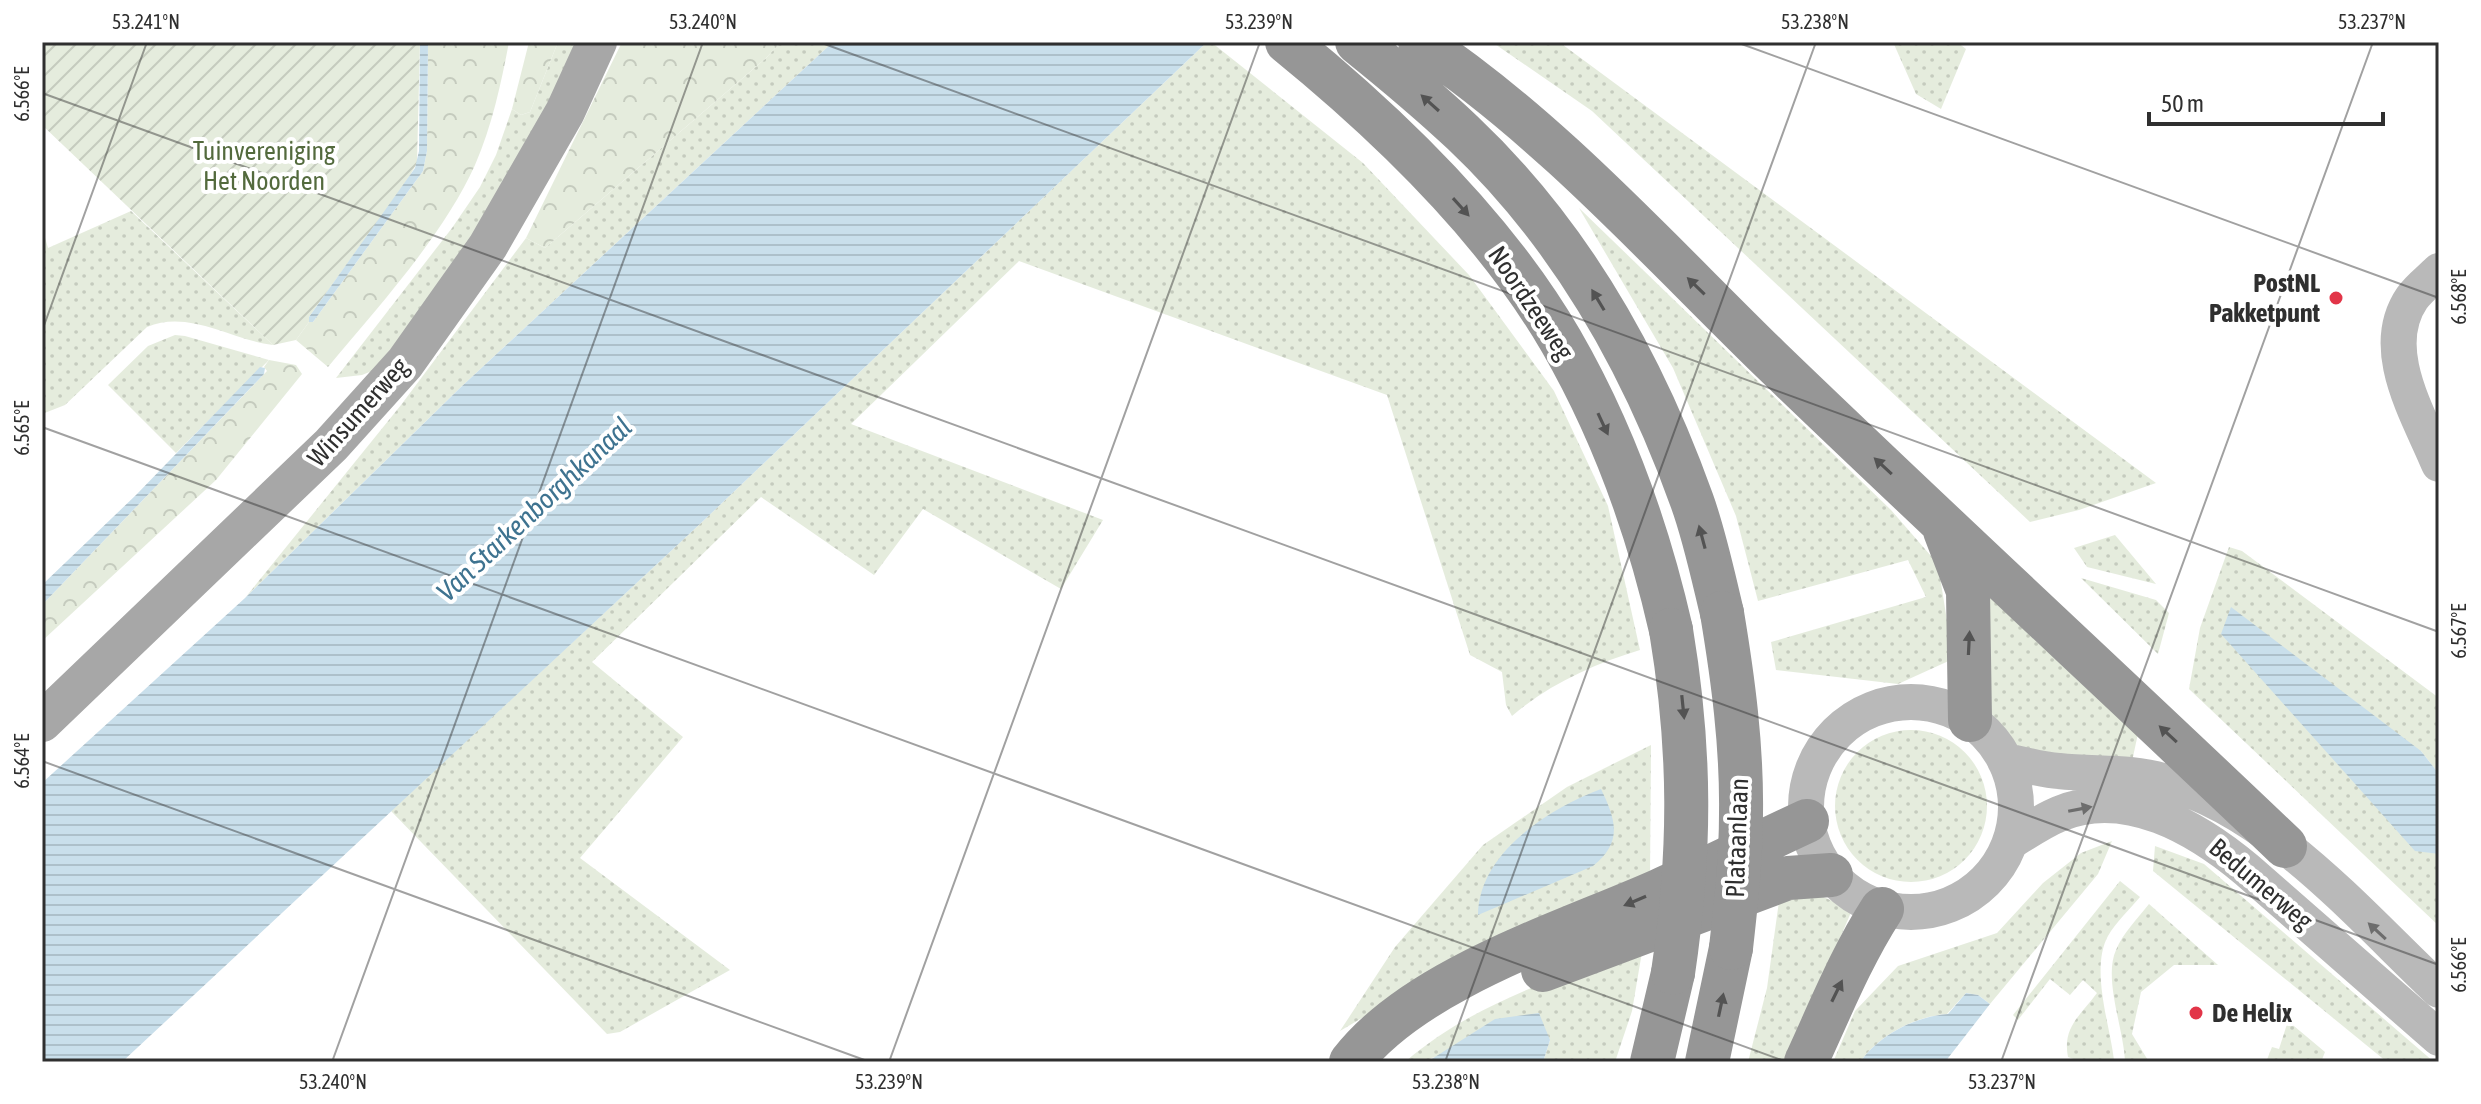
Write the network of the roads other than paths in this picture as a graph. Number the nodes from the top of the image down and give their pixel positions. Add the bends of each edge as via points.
1 (597, 42) edge
2 (1287, 42) edge
3 (1420, 42) edge
4 (1358, 43) edge
5 (2439, 271) edge
6 (2439, 464) edge
7 (1940, 519) junction
8 (1671, 630) joint
9 (1970, 720) junction
10 (42, 722) edge
11 (2005, 761) junction
12 (1807, 821) junction
13 (2010, 842) junction
14 (2285, 846) junction
15 (1831, 875) junction
16 (1882, 909) junction
17 (2439, 990) edge
18 (2439, 1038) edge
19 (1351, 1062) edge
20 (1388, 1062) edge
21 (1652, 1062) edge
22 (1707, 1062) edge
23 (1806, 1062) edge

1 - 10 main road, Winsumerweg via 565,112 488,246 405,363 331,445
2 -> 8 highway, Noordzeeweg via 1389,133 1477,224 1560,338 1635,500
7 -> 3 highway via 1554,149 1477,82
22 -> 4 highway, Plataanlaan, bridge via 1731,948 1741,814 1734,693 1722,613 1693,503 1626,350 1550,230 1484,155
5 - 6 main road via 2414,296 2399,324 2404,379
9 -> 7 highway via 1968,591
14 -> 7 highway
8 -> 21 highway, Plataanlaan, bridge via 1684,715 1686,873 1673,973
9 - 11 main road
9 - 12 main road via 1917,702 1862,714 1833,737 1816,762
11 - 13 main road via 2016,805
11 - 14 main road, Bedumerweg via 2161,780 2234,812
12 - 15 main road via 1816,853
12 -> 19 highway via 1491,962 1418,1002
13 - 16 main road via 1989,878 1958,902 1921,912
13 -> 18 main road, Bedumerweg via 2061,813 2083,807 2132,808 2188,827 2215,842
17 -> 14 main road, Bedumerweg
15 - 16 main road via 1855,897
15 - 20 highway via 1788,878 1545,969 1456,1007
23 -> 16 highway

